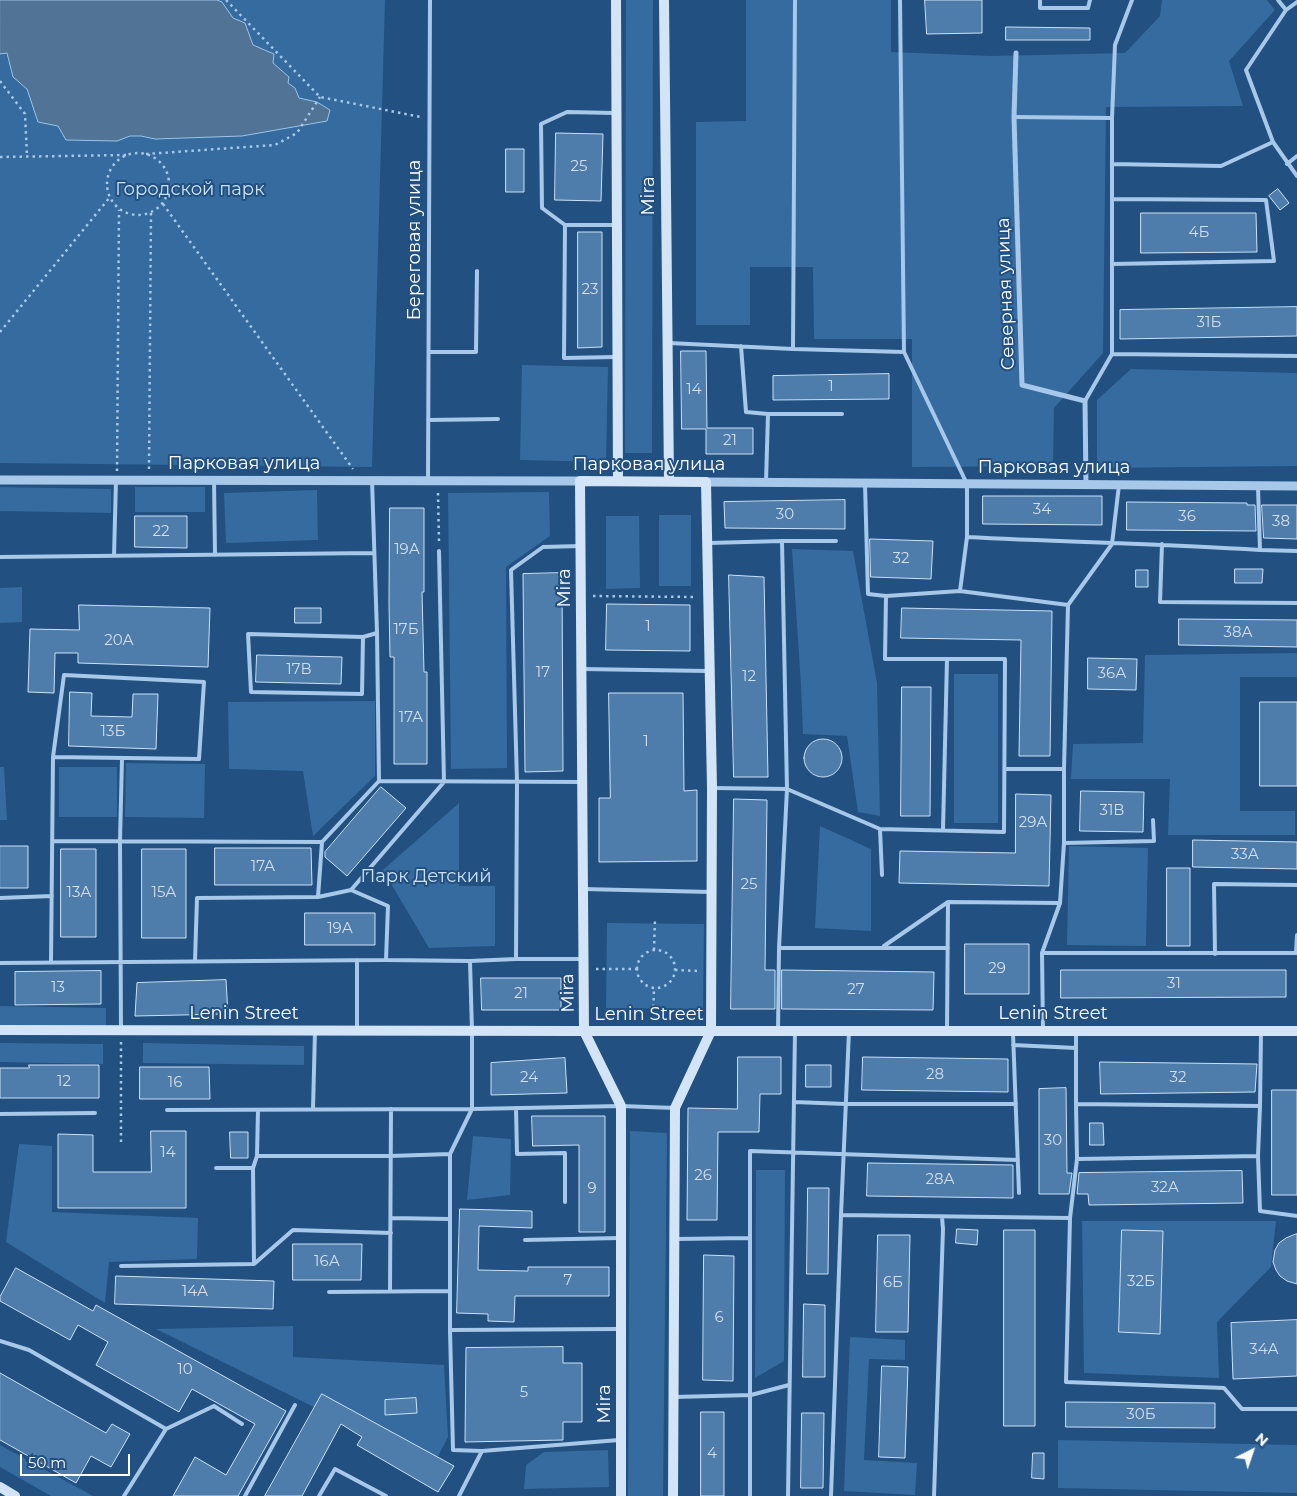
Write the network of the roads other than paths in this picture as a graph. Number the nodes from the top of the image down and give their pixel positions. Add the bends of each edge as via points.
1 (430, 0) edge
2 (616, 0) edge
3 (664, 0) edge
4 (795, 0) edge
5 (900, 0) edge
6 (1040, 0) edge
7 (1090, 0) edge
8 (1132, 0) edge
9 (1278, 0) edge
10 (1297, 2) edge
11 (1286, 10) junction
12 (1016, 53) dead end
13 (616, 113) junction
14 (1014, 117) junction
15 (1112, 118) junction
16 (1273, 142) junction
17 (1297, 156) edge
18 (1112, 164) junction
19 (1287, 164) junction
20 (1297, 176) edge
21 (1112, 199) junction
22 (565, 225) junction
23 (617, 225) junction
24 (1112, 264) junction
25 (477, 271) dead end
26 (667, 343) junction
27 (741, 346) junction
28 (793, 349) junction
29 (428, 352) junction
30 (904, 352) junction
31 (1112, 354) junction
32 (1297, 356) edge
33 (618, 357) junction
34 (1085, 401) junction
35 (768, 414) junction
36 (842, 414) dead end
37 (498, 419) dead end
38 (428, 420) junction
39 (0, 480) edge
40 (116, 480) junction
41 (214, 480) junction
42 (372, 480) junction
43 (428, 480) junction
44 (580, 481) junction
45 (618, 481) junction
46 (669, 482) junction
47 (706, 482) junction
48 (766, 482) junction
49 (865, 483) junction
50 (967, 484) junction
51 (1086, 485) junction
52 (1119, 485) junction
53 (1258, 486) junction
54 (1297, 486) edge
55 (967, 537) junction
56 (782, 541) junction
57 (836, 541) dead end
58 (707, 544) junction
59 (1112, 544) junction
60 (1162, 544) junction
61 (581, 546) junction
62 (1260, 550) junction
63 (439, 551) road end
64 (1297, 551) edge
65 (374, 553) junction
66 (215, 555) junction
67 (114, 556) junction
68 (0, 557) edge
69 (960, 591) junction
70 (886, 596) junction
71 (1297, 603) edge
72 (1068, 605) junction
73 (377, 633) junction
74 (363, 637) junction
75 (947, 659) junction
76 (582, 669) junction
77 (708, 671) junction
78 (54, 757) junction
79 (122, 758) junction
80 (1005, 769) junction
81 (1064, 769) junction
82 (379, 781) junction
83 (444, 782) junction
84 (517, 782) junction
85 (582, 782) junction
86 (712, 788) junction
87 (788, 789) junction
88 (1153, 820) dead end
89 (880, 829) junction
90 (943, 830) junction
91 (53, 841) junction
92 (120, 841) junction
93 (322, 842) junction
94 (1064, 843) junction
95 (882, 875) dead end
96 (1297, 885) edge
97 (583, 889) junction
98 (351, 890) junction
99 (711, 892) junction
100 (52, 896) junction
101 (318, 897) junction
102 (0, 898) edge
103 (948, 902) junction
104 (1060, 903) junction
105 (1297, 935) edge
106 (882, 947) junction
107 (779, 948) junction
108 (948, 948) junction
109 (1042, 953) junction
110 (1297, 953) edge
111 (1215, 954) junction
112 (516, 959) junction
113 (357, 960) junction
114 (386, 960) junction
115 (196, 961) junction
116 (470, 961) junction
117 (51, 962) junction
118 (122, 962) junction
119 (0, 963) edge
120 (584, 963) junction
121 (0, 1030) edge
122 (121, 1030) junction
123 (1261, 1030) junction
124 (315, 1031) junction
125 (357, 1031) junction
126 (472, 1031) junction
127 (584, 1031) junction
128 (711, 1031) junction
129 (778, 1031) junction
130 (795, 1031) junction
131 (849, 1031) junction
132 (947, 1031) junction
133 (1012, 1031) junction
134 (1043, 1031) junction
135 (1076, 1031) junction
136 (1297, 1031) edge
137 (1013, 1045) junction
138 (1076, 1048) junction
139 (794, 1102) junction
140 (846, 1104) junction
141 (1016, 1104) junction
142 (1076, 1104) junction
143 (621, 1106) junction
144 (1260, 1106) junction
145 (516, 1108) junction
146 (675, 1108) junction
147 (313, 1109) junction
148 (391, 1109) junction
149 (472, 1109) junction
150 (167, 1110) dead end
151 (258, 1110) junction
152 (95, 1113) dead end
153 (0, 1114) edge
154 (793, 1152) junction
155 (450, 1154) junction
156 (844, 1155) junction
157 (257, 1156) junction
158 (390, 1156) junction
159 (1258, 1156) junction
160 (1077, 1159) junction
161 (1018, 1160) junction
162 (216, 1168) dead end
163 (253, 1168) junction
164 (1019, 1192) dead end
165 (565, 1202) dead end
166 (841, 1215) junction
167 (1297, 1216) edge
168 (942, 1217) junction
169 (391, 1218) junction
170 (1070, 1218) junction
171 (449, 1219) junction
172 (391, 1233) junction
173 (621, 1238) junction
174 (750, 1238) junction
175 (675, 1239) junction
176 (524, 1240) dead end
177 (254, 1264) junction
178 (121, 1266) dead end
179 (390, 1291) junction
180 (450, 1291) junction
181 (329, 1292) dead end
182 (620, 1328) junction
183 (450, 1330) junction
184 (0, 1341) edge
185 (789, 1385) junction
186 (751, 1395) junction
187 (674, 1397) junction
188 (295, 1405) dead end
189 (1297, 1409) edge
190 (242, 1424) dead end
191 (166, 1429) junction
192 (622, 1440) junction
193 (482, 1451) junction
194 (0, 1487) edge
195 (15, 1496) edge
196 (124, 1496) edge
197 (245, 1496) edge
198 (319, 1496) edge
199 (386, 1496) edge
200 (460, 1496) edge
201 (621, 1496) edge
202 (673, 1496) edge
203 (750, 1496) edge
204 (788, 1496) edge
205 (831, 1496) edge
206 (934, 1496) edge

1 - 29 lane, Береговая улица
2 - 13 main road, Mira
3 - 26 main road, Mira
4 - 28 lane
5 - 30 lane
6 - 7 lane via 1040,8 1088,8
8 - 15 lane via 1114,45
9 - 11 lane
10 - 11 lane
11 - 16 lane via 1246,70
12 - 14 street, Северная улица
13 - 22 lane via 567,112 542,124 542,208
13 - 23 main road, Mira
14 - 15 lane
14 - 34 street, Северная улица via 1022,385
15 - 18 lane
16 - 18 lane via 1221,166
16 - 19 lane
17 - 19 lane
18 - 21 lane
19 - 20 lane
21 - 24 lane
21 - 24 lane via 1266,200 1274,261
22 - 23 lane
22 - 33 lane via 564,358
23 - 33 main road, Mira
24 - 31 lane
25 - 29 lane via 476,352
26 - 27 lane
26 - 46 main road, Mira
27 - 28 lane
27 - 35 lane via 746,412
28 - 30 lane
29 - 38 lane, Береговая улица
30 - 50 lane
31 - 32 lane
31 - 34 lane
33 - 45 main road, Mira
34 - 51 street
35 - 36 lane
35 - 48 lane
37 - 38 lane
38 - 43 lane, Береговая улица
39 - 40 street, Парковая улица
40 - 41 street, Парковая улица
40 - 67 lane
41 - 42 street, Парковая улица
41 - 66 lane
42 - 43 street, Парковая улица
42 - 65 lane
43 - 44 street, Парковая улица
44 - 45 main road, Парковая улица
44 - 61 main road, Mira
45 - 46 main road, Парковая улица
46 - 47 main road, Парковая улица
47 - 48 street, Парковая улица
47 - 58 main road
48 - 49 street, Парковая улица
49 - 50 street, Парковая улица
49 - 70 lane via 868,594
50 - 51 street, Парковая улица
50 - 55 lane
51 - 52 street, Парковая улица
52 - 53 street, Парковая улица
52 - 59 lane
53 - 54 street, Парковая улица
53 - 62 lane
55 - 59 lane
55 - 69 lane
56 - 57 lane
56 - 58 lane
56 - 87 lane
58 - 77 main road
59 - 60 lane
59 - 72 lane
60 - 62 lane
60 - 71 lane via 1160,602
61 - 76 main road, Mira
61 - 84 lane via 543,547 511,570
62 - 64 lane
63 - 83 lane
65 - 66 lane
65 - 73 lane
66 - 67 lane
67 - 68 lane
69 - 70 lane
69 - 72 lane
70 - 75 lane via 885,659
72 - 81 lane
73 - 74 lane
73 - 82 lane
74 - 74 lane via 248,634 251,692 362,694
75 - 80 lane via 1006,659
75 - 90 lane
76 - 77 lane
76 - 85 main road, Mira
77 - 86 main road
78 - 79 lane
78 - 79 lane via 64,675 204,682 199,759
78 - 91 lane
79 - 92 lane
80 - 81 lane
80 - 90 lane via 1004,832
81 - 94 lane
82 - 83 lane
82 - 93 lane
83 - 84 lane
83 - 98 lane
84 - 85 lane
84 - 112 lane
85 - 97 main road, Mira
86 - 87 lane
86 - 99 main road
87 - 89 lane
87 - 107 lane
88 - 94 lane via 1154,841
89 - 90 lane
89 - 95 lane
91 - 92 lane
91 - 100 lane
92 - 93 lane
92 - 118 lane
93 - 101 lane
94 - 104 lane
96 - 111 lane via 1214,884
97 - 99 lane
97 - 120 main road, Mira
98 - 101 lane
98 - 114 lane via 388,906
99 - 128 main road
100 - 102 lane
100 - 117 lane
101 - 115 lane via 197,898
103 - 104 lane
103 - 106 lane
103 - 108 lane
104 - 109 lane
105 - 110 lane
106 - 107 lane
106 - 108 lane
107 - 129 lane
108 - 132 lane
109 - 111 lane
109 - 134 lane
110 - 111 lane
112 - 116 lane
112 - 120 lane
113 - 114 lane
113 - 115 lane
113 - 125 lane
114 - 116 lane
115 - 118 lane
116 - 126 lane
117 - 118 lane
117 - 119 lane
118 - 122 lane
120 - 127 main road, Mira
121 - 122 main road, Lenin Street
122 - 124 main road, Lenin Street
123 - 135 main road, Lenin Street
123 - 136 main road, Lenin Street
123 - 144 lane
124 - 125 main road, Lenin Street
124 - 147 lane
125 - 126 main road, Lenin Street
126 - 127 main road, Lenin Street
126 - 149 lane
127 - 128 main road, Lenin Street
127 - 143 main road, Mira
128 - 129 main road, Lenin Street
128 - 146 main road
129 - 130 main road, Lenin Street
130 - 131 main road, Lenin Street
130 - 139 lane
131 - 132 main road, Lenin Street
131 - 140 lane
132 - 133 main road, Lenin Street
133 - 134 main road, Lenin Street
133 - 137 lane
134 - 135 main road, Lenin Street
135 - 138 lane
137 - 138 lane
137 - 141 lane
138 - 142 lane
139 - 140 lane
139 - 154 lane
140 - 141 lane
140 - 156 lane
141 - 161 lane
142 - 144 lane
142 - 160 lane
143 - 145 lane
143 - 146 lane
143 - 173 main road, Mira
144 - 159 lane
145 - 149 lane
145 - 165 lane via 517,1154 565,1153
146 - 175 main road
147 - 148 lane
147 - 151 lane
148 - 149 lane
148 - 158 lane
149 - 155 lane
150 - 151 lane
151 - 157 lane
152 - 153 lane
154 - 156 lane
154 - 174 lane via 750,1151
154 - 185 lane
155 - 158 lane
155 - 171 lane
156 - 161 lane
156 - 166 lane
157 - 158 lane
157 - 163 lane
158 - 169 lane
159 - 160 lane
159 - 167 lane via 1260,1210
160 - 170 lane
161 - 164 lane
162 - 163 lane
163 - 177 lane
166 - 168 lane
166 - 205 lane
168 - 170 lane
168 - 206 lane
169 - 171 lane
169 - 172 lane
170 - 189 lane via 1066,1382 1224,1388 1242,1409
171 - 180 lane
172 - 177 lane via 293,1230
172 - 179 lane
173 - 176 lane
173 - 182 main road, Mira
174 - 175 lane
174 - 186 lane
175 - 187 main road
177 - 178 lane
179 - 180 lane
179 - 181 lane
180 - 183 lane
182 - 183 lane
182 - 192 main road, Mira
183 - 193 lane via 453,1450
184 - 191 lane via 29,1350
185 - 186 lane
185 - 204 lane
186 - 187 lane
186 - 203 lane
187 - 202 main road
188 - 197 lane
190 - 191 lane via 214,1406
191 - 196 lane
192 - 193 lane
192 - 201 main road, Mira
193 - 200 lane
194 - 195 main road
198 - 199 lane via 335,1469

